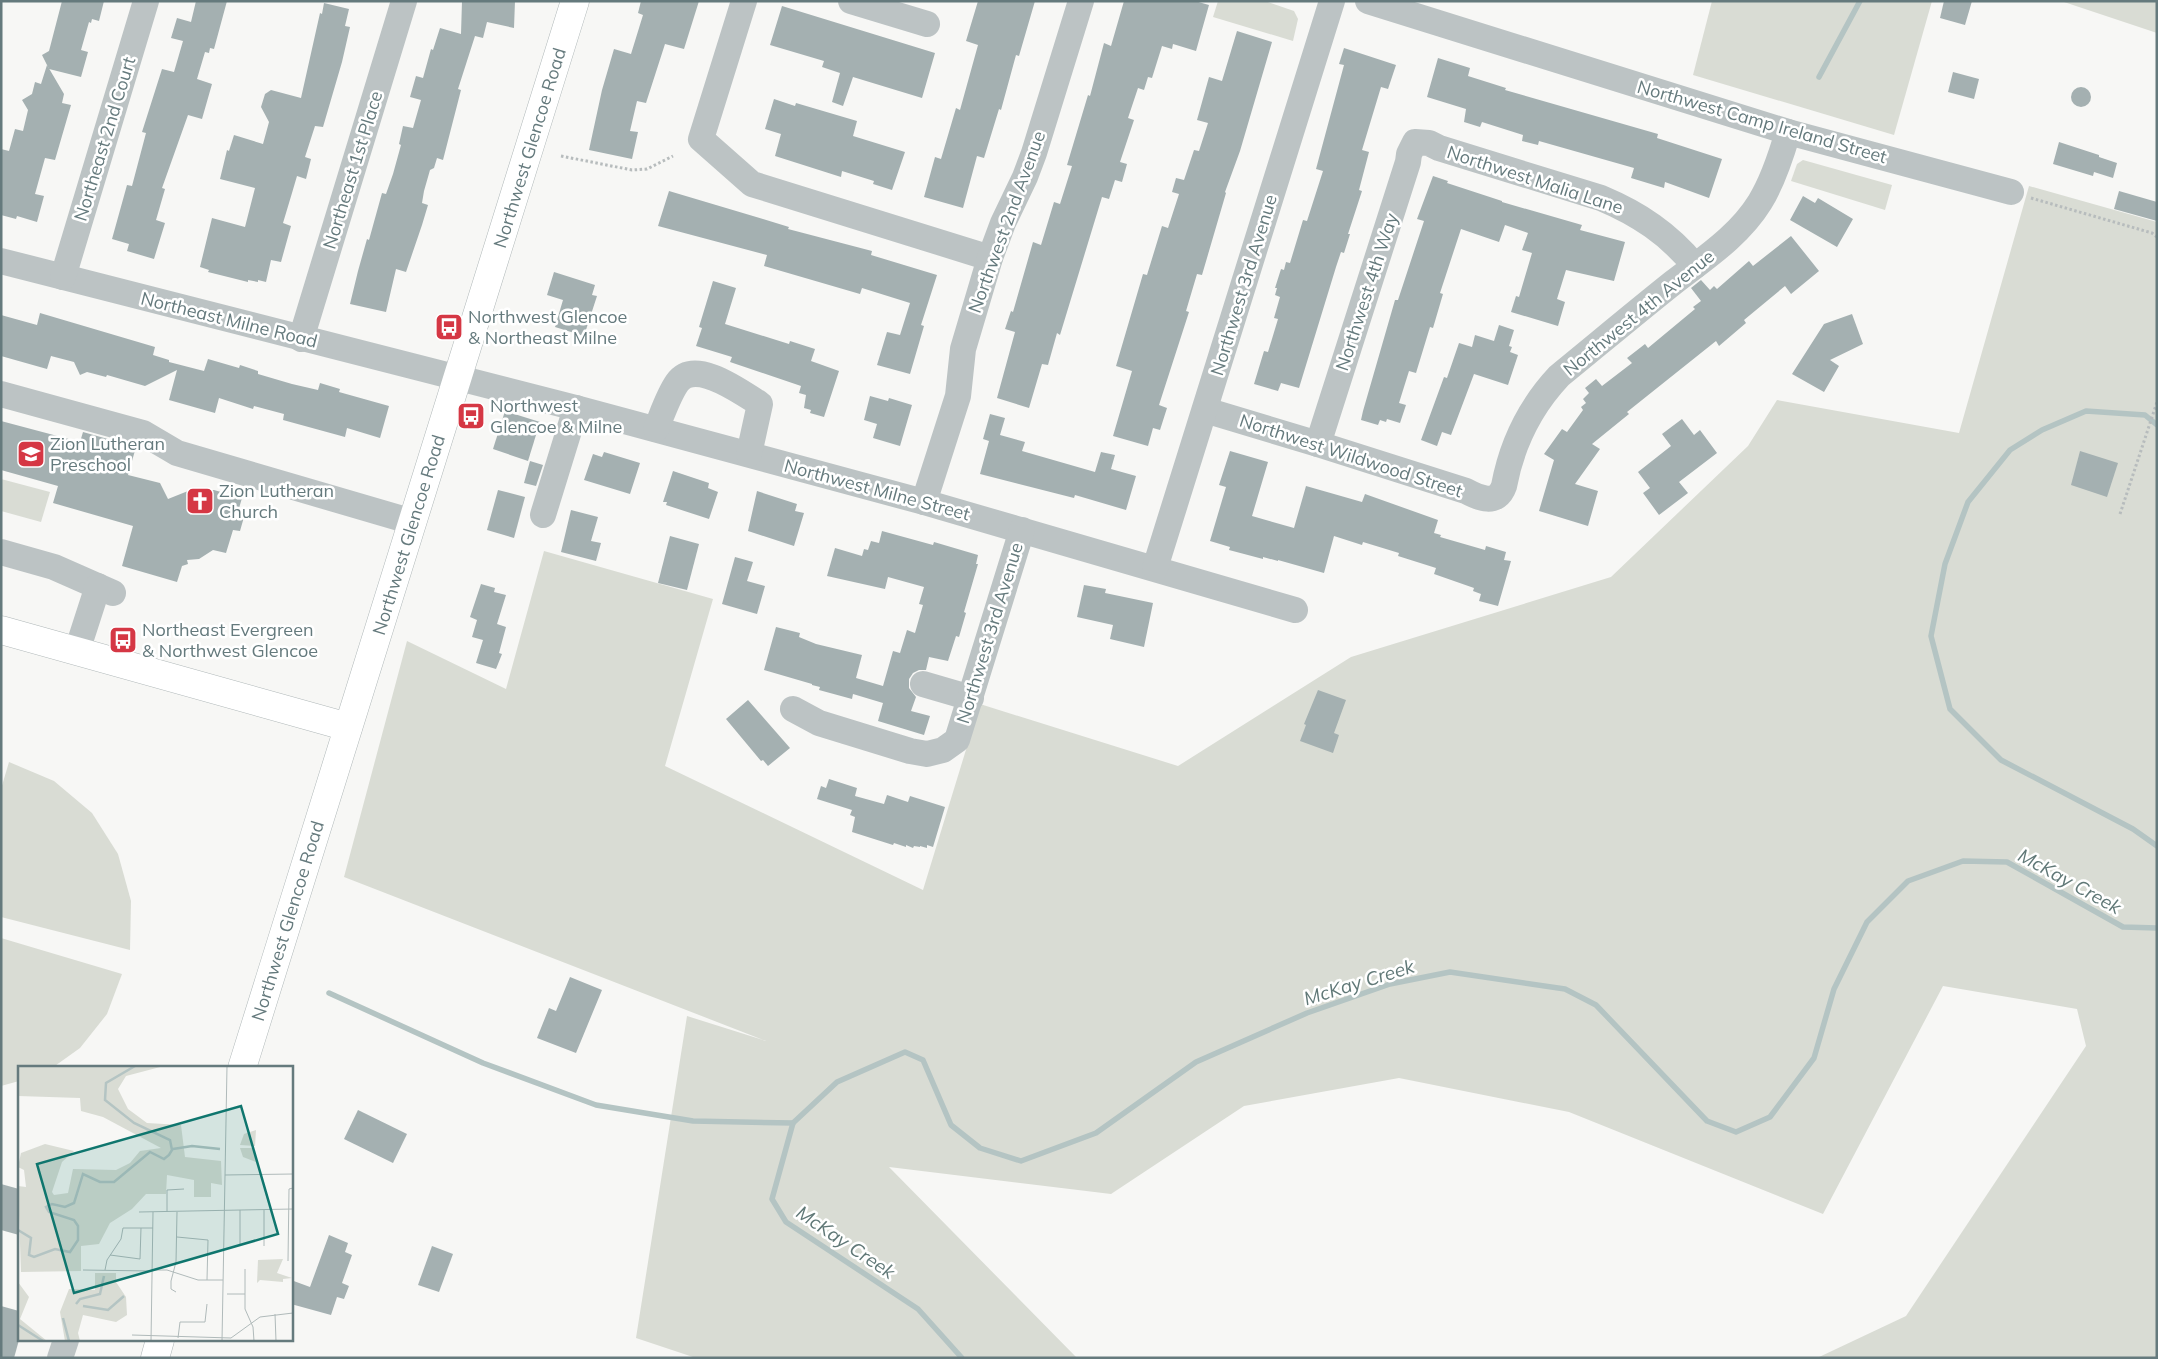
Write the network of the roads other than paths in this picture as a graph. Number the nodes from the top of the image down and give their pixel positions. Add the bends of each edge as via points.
1 (146, 1) edge
2 (404, 1) edge
3 (575, 1) edge
4 (744, 1) edge
5 (851, 1) edge
6 (1081, 1) edge
7 (1368, 1) edge
8 (1329, 2) edge
9 (927, 24) dead end
10 (1788, 132) junction
11 (1415, 142) joint
12 (2011, 192) road end
13 (990, 258) junction
14 (1, 261) edge
15 (1695, 266) junction
16 (63, 278) junction
17 (302, 339) junction
18 (458, 376) junction
19 (1, 394) edge
20 (576, 408) junction
21 (1205, 410) junction
22 (656, 429) junction
23 (1318, 444) junction
24 (749, 454) junction
25 (1497, 498) joint
26 (924, 502) junction
27 (543, 516) dead end
28 (414, 522) junction
29 (1022, 530) junction
30 (1, 552) edge
31 (1155, 568) junction
32 (1295, 610) dead end
33 (1, 630) edge
34 (77, 651) junction
35 (923, 684) dead end
36 (971, 698) junction
37 (793, 709) dead end
38 (348, 727) junction
39 (243, 1066) edge
40 (65, 1342) edge
41 (159, 1342) edge
42 (60, 1358) edge
43 (155, 1358) edge

1 - 16 street, Northeast 2nd Court
2 - 17 street, Northeast 1st Place
3 - 18 main road, Northwest Glencoe Road
4 - 13 street via 701,139 752,184
5 - 9 street
6 - 13 street, Northwest 2nd Avenue via 1034,153
7 - 10 street, Northwest Camp Ireland Street
8 - 21 street, Northwest 3rd Avenue
10 - 12 street, Northwest Camp Ireland Street
10 - 15 street, Northwest 4th Avenue via 1760,203 1720,247
11 - 15 street, Northwest Malia Lane via 1429,143 1624,207 1676,243
11 - 23 street, Northwest 4th Way via 1408,154
13 - 26 street, Northwest 2nd Avenue via 963,349 958,396
14 - 16 street, Northeast Milne Road
15 - 25 street, Northwest 4th Avenue via 1559,376 1544,393 1520,433 1502,492
16 - 17 street, Northeast Milne Road
17 - 18 street, Northeast Milne Road
18 - 20 street, Northwest Milne Street
18 - 28 main road, Northwest Glencoe Road
19 - 28 street via 143,434 177,453
20 - 22 street, Northwest Milne Street
20 - 27 street
21 - 23 street, Northwest Wildwood Street
21 - 31 street, Northwest 3rd Avenue
22 - 24 street, Northwest Milne Street
22 - 24 street via 677,382 688,375 706,375 730,384 760,404
23 - 25 street, Northwest Wildwood Street via 1466,491 1481,499
24 - 26 street, Northwest Milne Street
26 - 29 street, Northwest Milne Street
28 - 38 main road, Northwest Glencoe Road
29 - 31 street, Northwest Milne Street
29 - 36 street, Northwest 3rd Avenue
30 - 34 street via 54,567 105,589
31 - 32 street, Northwest Milne Street
33 - 34 main road
34 - 38 main road
35 - 36 street
36 - 37 street, Northwest 3rd Avenue via 957,740 942,750 927,754 819,723
38 - 39 main road, Northwest Glencoe Road
40 - 42 street
41 - 43 main road

